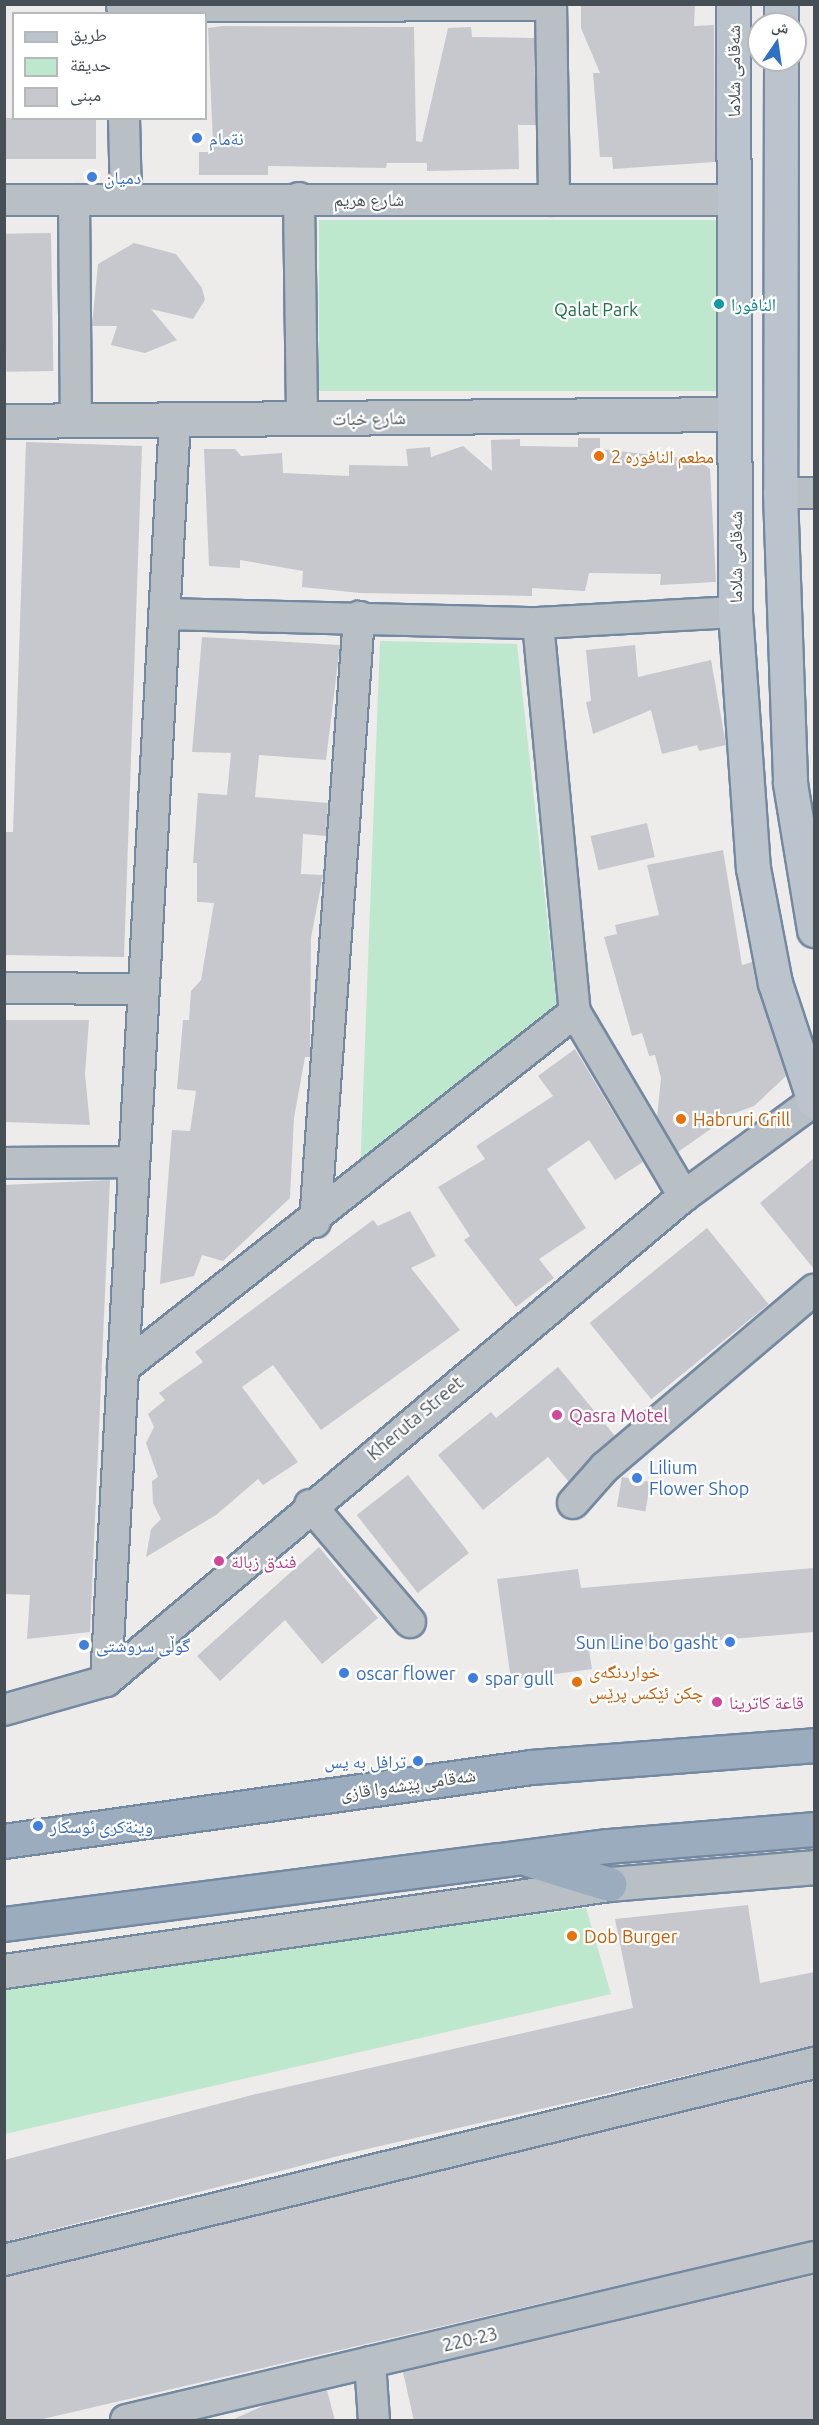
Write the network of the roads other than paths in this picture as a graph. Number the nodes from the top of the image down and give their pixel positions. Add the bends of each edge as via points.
1 (733, 4) edge
2 (550, 5) edge
3 (122, 8) edge
4 (746, 39) edge
5 (781, 72) edge
6 (124, 120) edge
7 (299, 198) junction
8 (4, 200) edge
9 (74, 200) junction
10 (126, 200) junction
11 (554, 200) junction
12 (733, 200) junction
13 (734, 414) junction
14 (302, 418) junction
15 (76, 420) junction
16 (175, 420) junction
17 (4, 421) edge
18 (780, 493) junction
19 (814, 493) edge
20 (735, 612) junction
21 (164, 614) junction
22 (359, 616) junction
23 (538, 623) junction
24 (810, 890) edge
25 (814, 930) edge
26 (4, 988) edge
27 (144, 989) junction
28 (575, 1012) junction
29 (814, 1101) edge
30 (4, 1162) edge
31 (134, 1162) junction
32 (684, 1196) junction
33 (315, 1222) junction
34 (814, 1290) edge
35 (123, 1368) junction
36 (573, 1503) dead end
37 (310, 1505) junction
38 (410, 1622) dead end
39 (106, 1681) junction
40 (4, 1710) edge
41 (814, 1745) edge
42 (814, 1829) edge
43 (4, 1841) edge
44 (519, 1857) junction
45 (814, 1867) edge
46 (609, 1884) junction
47 (4, 1924) edge
48 (4, 1971) edge
49 (814, 2063) edge
50 (814, 2257) edge
51 (4, 2260) edge
52 (370, 2362) junction
53 (126, 2421) edge
54 (374, 2421) edge

1 - 4 main road, شەقامی شلاما
2 - 3 street
2 - 11 street
4 - 12 main road, شەقامی شلاما
5 - 18 main road
6 - 10 street
7 - 10 street, شارع هريم
7 - 11 street, شارع هريم
7 - 14 street
8 - 9 street, شارع هريم
9 - 10 street, شارع هريم
9 - 15 street
11 - 12 street, شارع هريم
12 - 13 main road, شەقامی شلاما
13 - 14 street, شارع خبات
13 - 20 main road, شەقامی شلاما
14 - 16 street, شارع خبات
15 - 16 street, شارع خبات
15 - 17 street, شارع خبات
16 - 21 street
18 - 19 street
18 - 24 main road via 790,783
20 - 23 street
20 - 29 main road, شەقامی شلاما via 753,868 775,983
21 - 22 street
21 - 27 street
22 - 23 street
22 - 33 street
23 - 28 street
24 - 25 main road
26 - 27 street
27 - 31 street
28 - 32 street
28 - 33 street
29 - 32 street, Kheruta Street
30 - 31 street
31 - 35 street
32 - 37 street, Kheruta Street
33 - 35 street
34 - 36 street via 605,1467
35 - 39 street
37 - 38 street
37 - 39 street, Kheruta Street
39 - 40 street, Kheruta Street
41 - 43 highway, شەقامی پێشەوا قازی via 531,1767
42 - 44 highway
44 - 46 highway
44 - 47 highway
45 - 46 street
46 - 48 street
49 - 51 street
50 - 52 street, 220-23
52 - 53 street, 220-23
52 - 54 street

